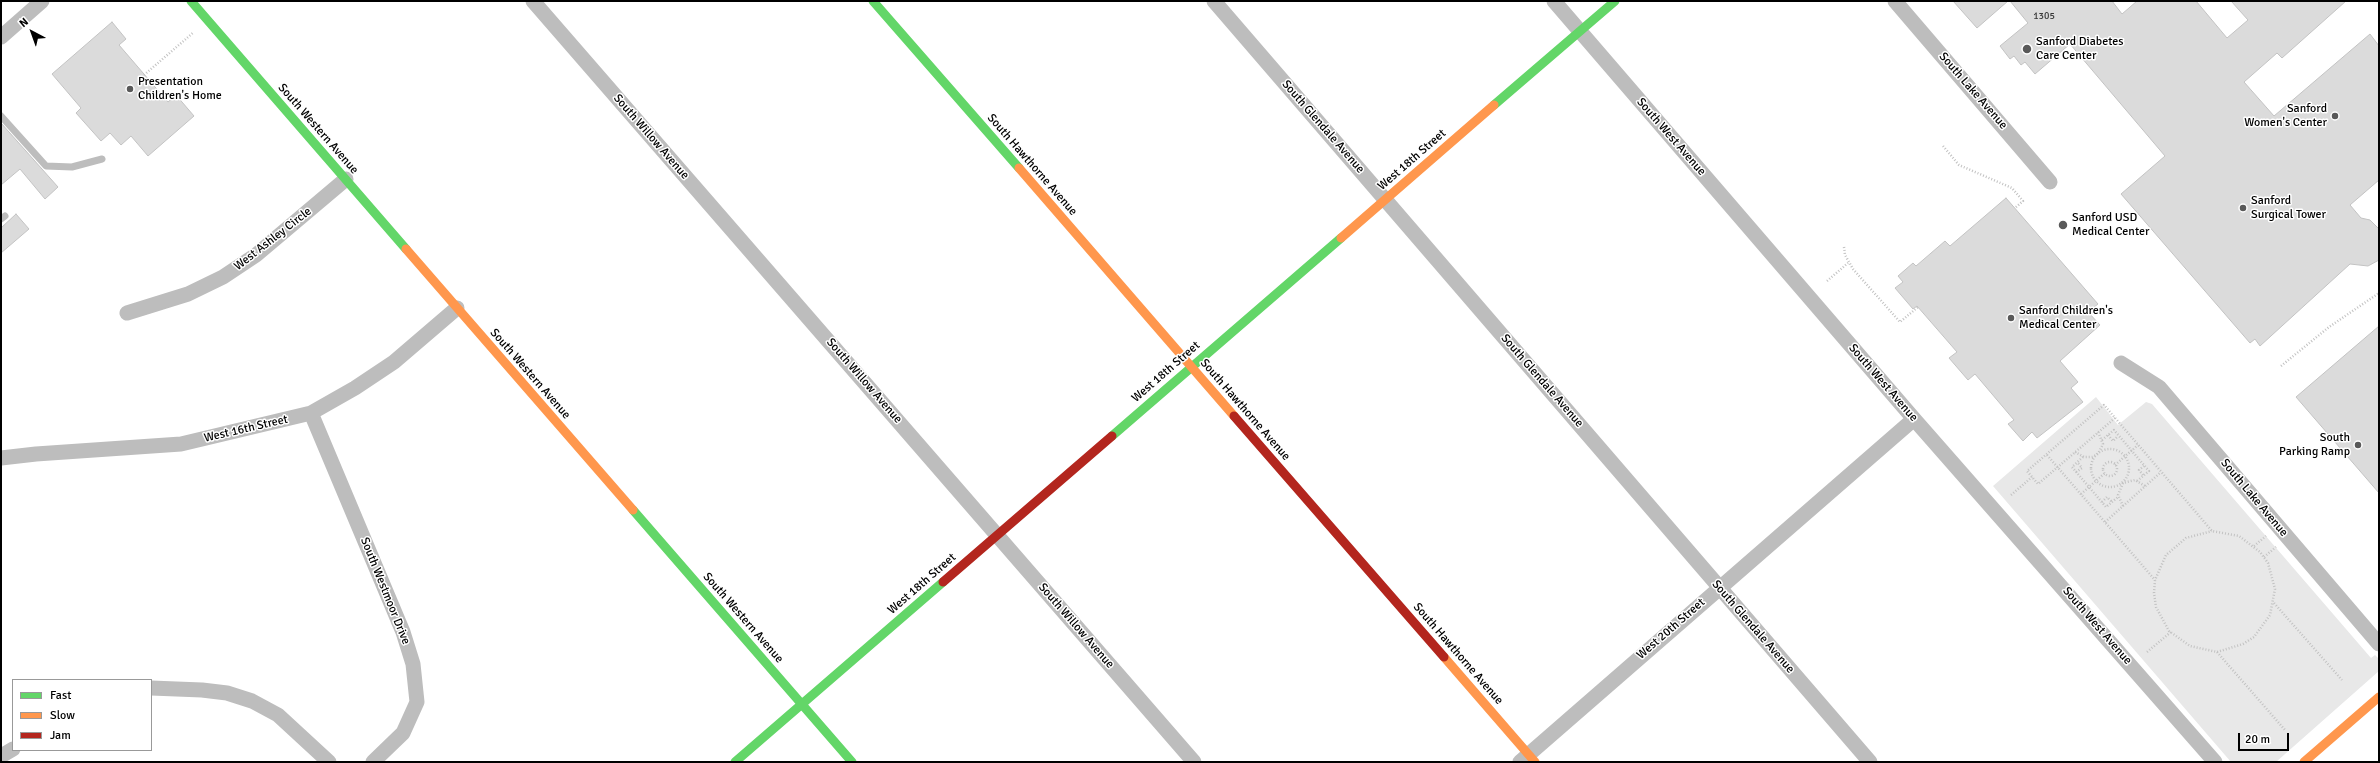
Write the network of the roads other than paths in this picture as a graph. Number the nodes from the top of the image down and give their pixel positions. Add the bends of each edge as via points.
1 (42, 1) edge
2 (191, 1) edge
3 (533, 1) edge
4 (873, 1) edge
5 (1214, 1) edge
6 (1554, 1) edge
7 (1615, 1) edge
8 (1895, 1) edge
9 (1580, 31) junction
10 (1, 37) edge
11 (1, 116) edge
12 (102, 159) dead end
13 (346, 179) junction
14 (2050, 182) dead end
15 (1385, 198) junction
16 (457, 308) junction
17 (127, 313) dead end
18 (2121, 363) dead end
19 (1191, 366) junction
20 (311, 413) junction
21 (1914, 419) junction
22 (1, 458) edge
23 (998, 535) junction
24 (1719, 588) junction
25 (2379, 644) edge
26 (152, 688) edge
27 (2379, 697) edge
28 (802, 704) junction
29 (12, 750) edge
30 (1, 756) edge
31 (1528, 759) edge
32 (329, 762) edge
33 (373, 762) edge
34 (736, 762) edge
35 (852, 762) edge
36 (1194, 762) edge
37 (1870, 762) edge
38 (2215, 762) edge
39 (2304, 762) edge

1 - 10 street
2 - 13 street, South Western Avenue
3 - 23 street, South Willow Avenue
4 - 19 street, South Hawthorne Avenue
5 - 15 street, South Glendale Avenue
6 - 9 street, South West Avenue
7 - 9 street, West 18th Street
8 - 14 street, South Lake Avenue
9 - 15 street, West 18th Street
9 - 21 street, South West Avenue
11 - 12 lane via 46,166 72,167
13 - 16 street, South Western Avenue
13 - 17 street, West Ashley Circle via 256,255 223,277 188,294
15 - 19 street, West 18th Street
15 - 24 street, South Glendale Avenue
16 - 20 street, West 16th Street via 394,362
16 - 28 street, South Western Avenue
18 - 25 street, South Lake Avenue via 2159,386
19 - 23 street, West 18th Street
19 - 31 street, South Hawthorne Avenue
20 - 22 street, West 16th Street via 181,444
20 - 33 street, South Westmoor Drive via 403,632 413,664 416,702 403,733
21 - 24 street, West 20th Street
21 - 38 street, South West Avenue
23 - 28 street, West 18th Street
23 - 36 street, South Willow Avenue
24 - 31 street, West 20th Street
24 - 37 street, South Glendale Avenue
26 - 32 street via 227,693 252,701 278,715
27 - 39 street
28 - 34 street, West 18th Street
28 - 35 street, South Western Avenue
29 - 30 street

